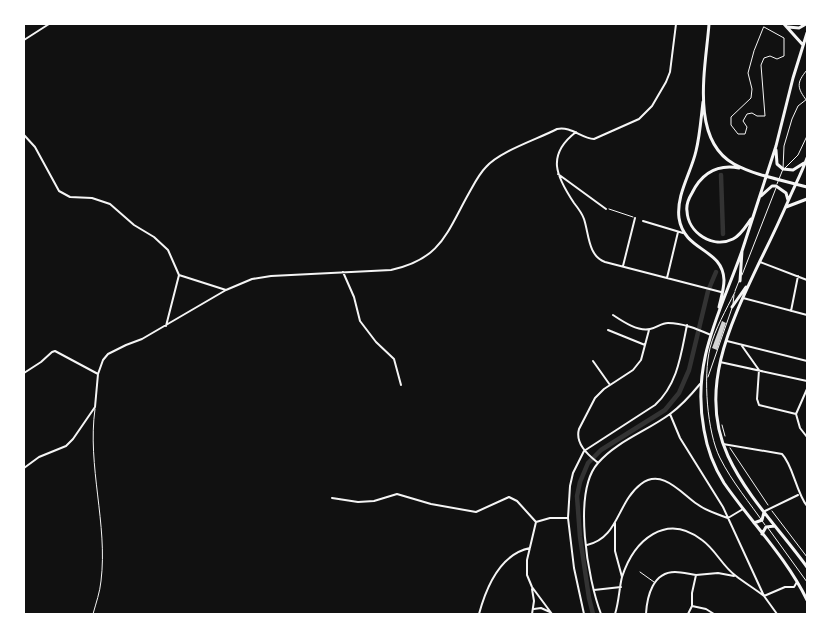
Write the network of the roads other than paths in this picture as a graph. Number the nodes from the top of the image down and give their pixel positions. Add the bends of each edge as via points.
1 (49, 24) edge
2 (676, 24) edge
3 (709, 24) edge
4 (806, 24) edge
5 (785, 25) edge
6 (807, 33) edge
7 (24, 40) edge
8 (804, 45) junction
9 (807, 70) edge
10 (807, 100) edge
11 (703, 102) junction
12 (576, 132) junction
13 (24, 135) edge
14 (807, 136) edge
15 (776, 146) junction
16 (807, 158) edge
17 (806, 162) junction
18 (744, 168) junction
19 (783, 170) junction
20 (558, 174) junction
21 (776, 186) junction
22 (807, 187) edge
23 (760, 196) junction
24 (788, 200) junction
25 (807, 200) edge
26 (606, 208) road end
27 (785, 208) junction
28 (754, 214) junction
29 (635, 218) road end
30 (644, 221) dead end
31 (678, 232) junction
32 (683, 233) junction
33 (742, 251) junction
34 (760, 262) junction
35 (623, 267) junction
36 (343, 272) junction
37 (179, 275) junction
38 (798, 276) junction
39 (667, 278) junction
40 (807, 280) edge
41 (740, 281) junction
42 (750, 282) junction
43 (226, 290) junction
44 (735, 292) junction
45 (724, 293) junction
46 (742, 298) junction
47 (732, 307) junction
48 (791, 311) junction
49 (613, 315) dead end
50 (807, 315) edge
51 (687, 325) junction
52 (166, 326) junction
53 (608, 330) dead end
54 (649, 330) junction
55 (711, 335) junction
56 (726, 341) junction
57 (646, 345) junction
58 (742, 346) junction
59 (593, 361) dead end
60 (807, 361) edge
61 (720, 362) junction
62 (759, 370) junction
63 (24, 373) edge
64 (98, 374) junction
65 (708, 378) junction
66 (807, 381) edge
67 (610, 384) junction
68 (700, 384) junction
69 (401, 385) dead end
70 (807, 389) edge
71 (95, 407) junction
72 (670, 414) junction
73 (796, 414) junction
74 (807, 437) edge
75 (725, 444) junction
76 (584, 451) junction
77 (598, 462) junction
78 (24, 468) edge
79 (799, 494) junction
80 (332, 498) dead end
81 (806, 502) edge
82 (807, 506) edge
83 (743, 509) junction
84 (764, 511) junction
85 (568, 518) junction
86 (728, 518) junction
87 (762, 520) junction
88 (536, 522) junction
89 (615, 522) junction
90 (754, 523) junction
91 (776, 526) junction
92 (766, 527) junction
93 (762, 534) junction
94 (586, 546) junction
95 (530, 548) junction
96 (807, 567) edge
97 (640, 572) dead end
98 (696, 575) junction
99 (622, 577) junction
100 (736, 577) junction
101 (805, 578) junction
102 (798, 581) junction
103 (655, 582) junction
104 (807, 582) edge
105 (807, 585) edge
106 (532, 587) junction
107 (621, 587) junction
108 (594, 590) junction
109 (764, 596) junction
110 (807, 600) edge
111 (692, 606) junction
112 (534, 609) junction
113 (551, 613) edge
114 (93, 614) edge
115 (479, 614) edge
116 (532, 614) edge
117 (584, 614) edge
118 (601, 614) edge
119 (615, 614) edge
120 (646, 614) edge
121 (688, 614) edge
122 (714, 614) edge
123 (777, 614) edge

1 - 7 street
2 - 12 street via 668,77 647,112 639,119 594,139
3 - 11 highway
4 - 5 highway via 797,28
5 - 8 highway
6 - 8 highway
8 - 15 highway
9 - 10 street via 799,82 800,91
10 - 19 street via 798,106 792,119 784,146
11 - 18 highway via 710,138 716,149 732,163
11 - 32 highway via 696,154 679,207
12 - 20 street via 560,147
12 - 36 street via 557,128 494,159 482,172 439,245 420,261 391,270
13 - 37 street via 40,154 59,191 70,197 92,198 110,204 168,250
14 - 19 street via 796,160
15 - 19 highway via 777,164
15 - 23 highway
16 - 17 highway
17 - 19 highway via 794,170
17 - 24 highway
18 - 22 highway
18 - 28 highway via 723,166 708,172 696,185 687,212 692,227 712,242 734,238
19 - 21 street
20 - 26 street
20 - 35 street via 581,212 598,260
21 - 23 highway
21 - 24 highway via 784,191
21 - 41 street
23 - 28 highway
24 - 27 highway
25 - 27 highway
27 - 34 highway
28 - 33 highway
29 - 35 street
30 - 31 street
31 - 32 street
31 - 39 street
32 - 45 highway via 721,267
33 - 41 highway
33 - 45 highway
34 - 38 street
34 - 42 highway
35 - 39 street
36 - 43 street via 271,276 252,279
36 - 69 street via 360,321 394,359
37 - 43 street
37 - 52 street
38 - 40 street
38 - 48 street
39 - 45 street
41 - 44 street
42 - 46 highway
42 - 47 highway
43 - 52 street
44 - 47 street
44 - 65 street via 711,346
45 - 55 highway
46 - 48 street
46 - 56 highway
47 - 65 street
48 - 50 street
49 - 54 street via 632,326
51 - 54 street via 666,323
51 - 55 street
51 - 76 street via 677,370 664,397
52 - 64 street via 108,354
53 - 57 street
54 - 57 street
55 - 68 highway
56 - 58 street
56 - 61 highway
57 - 67 street via 642,360 633,370
58 - 60 street
58 - 62 street
59 - 67 street
61 - 62 street
61 - 75 highway via 715,401 718,425
62 - 66 street
62 - 73 street via 759,405
63 - 64 street via 55,352
64 - 71 street
65 - 87 street via 709,416 715,448
67 - 76 street via 595,398 577,434
68 - 72 street
68 - 83 highway via 707,446 723,481
70 - 73 street
71 - 78 street via 66,446 39,457
71 - 114 street via 93,442 102,565
72 - 77 street
72 - 86 street via 680,438
73 - 74 street
75 - 79 street via 782,454
75 - 84 highway via 739,476
76 - 77 street
76 - 85 street via 573,473
77 - 94 street via 584,495
79 - 81 street
79 - 84 street
80 - 88 street via 358,502 397,494 476,512 509,497 517,501
81 - 82 street
83 - 86 street
83 - 90 highway
84 - 87 highway
84 - 91 highway
85 - 88 street
85 - 117 street
86 - 89 street via 705,509 675,485 658,479 642,483 634,491
86 - 109 street
87 - 90 highway
87 - 92 street
88 - 95 street
89 - 94 street via 603,539
89 - 99 street via 615,552
90 - 93 highway
91 - 92 highway
91 - 96 highway
92 - 93 highway
92 - 101 street
93 - 102 highway
94 - 108 street
95 - 106 street via 526,566
95 - 115 street via 519,551 500,569 491,582
97 - 103 street
98 - 100 street via 718,573
98 - 103 street via 675,572 665,574
98 - 111 street
99 - 100 street via 632,556 648,537 656,531 674,528 703,540
99 - 107 street
100 - 109 street
101 - 104 street
101 - 105 street
102 - 109 street via 794,587 785,587
102 - 110 highway
103 - 120 street
106 - 112 street
106 - 113 street
107 - 108 street
107 - 119 street
108 - 118 street
109 - 123 street
111 - 121 street
111 - 122 street
112 - 113 street via 541,608
112 - 116 street

